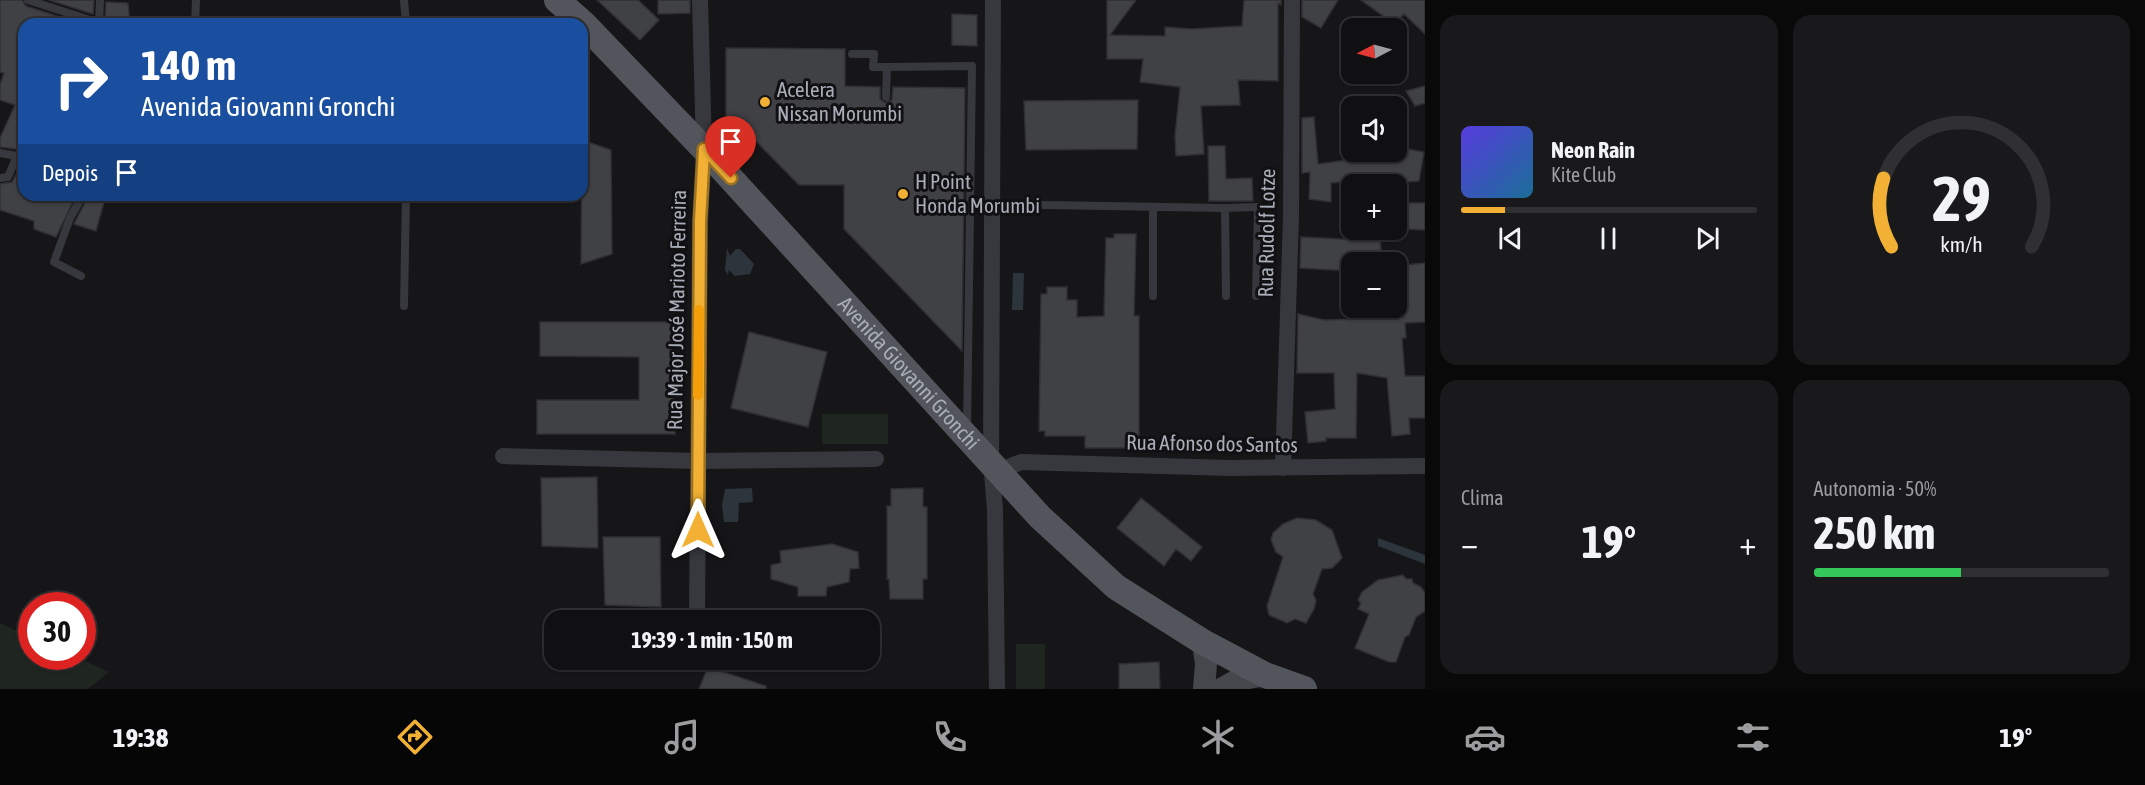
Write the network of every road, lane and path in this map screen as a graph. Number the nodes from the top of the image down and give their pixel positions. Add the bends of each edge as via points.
1 (28, 0) edge
2 (100, 0) edge
3 (196, 0) edge
4 (404, 0) edge
5 (557, 0) edge
6 (700, 0) edge
7 (993, 0) edge
8 (1292, 0) edge
9 (84, 18) edge
10 (99, 18) edge
11 (195, 18) edge
12 (406, 18) edge
13 (577, 18) edge
14 (588, 28) edge
15 (852, 54) dead end
16 (887, 67) junction
17 (886, 97) dead end
18 (704, 149) junction
19 (0, 153) edge
20 (18, 154) edge
21 (18, 158) edge
22 (0, 178) edge
23 (79, 201) edge
24 (406, 201) edge
25 (992, 204) junction
26 (1153, 207) junction
27 (1225, 208) junction
28 (81, 276) dead end
29 (1153, 296) dead end
30 (1226, 296) dead end
31 (1256, 296) dead end
32 (404, 306) dead end
33 (967, 435) junction
34 (503, 456) dead end
35 (876, 459) dead end
36 (698, 461) junction
37 (995, 466) junction
38 (1425, 466) edge
39 (1283, 468) junction
40 (697, 610) edge
41 (1203, 642) junction
42 (1265, 675) junction
43 (997, 689) edge
44 (1204, 689) edge
45 (1221, 689) edge
46 (1304, 689) edge

1 - 9 lane
2 - 10 lane
3 - 11 lane
4 - 12 lane
5 - 13 main road, Avenida Giovanni Gronchi
6 - 18 street, Rua Major José Marioto Ferreira
7 - 25 street
8 - 39 street, Rua Rudolf Lotze via 1293,113
14 - 18 main road, Avenida Giovanni Gronchi
15 - 16 lane via 874,54 873,67
16 - 17 lane
16 - 33 lane via 972,66
18 - 33 main road, Avenida Giovanni Gronchi
18 - 36 street, Rua Major José Marioto Ferreira
19 - 20 lane
21 - 22 lane via 8,177
23 - 28 lane via 54,259 55,264
24 - 32 lane
25 - 26 lane
25 - 37 street
26 - 27 lane
26 - 29 lane
27 - 30 lane
27 - 31 lane via 1258,207
33 - 37 main road, Avenida Giovanni Gronchi
34 - 36 street
35 - 36 street
36 - 40 street, Rua Major José Marioto Ferreira
37 - 39 street, Rua Afonso dos Santos via 1021,462
37 - 41 main road, Avenida Giovanni Gronchi via 1040,517 1116,587
37 - 43 street
38 - 39 street, Rua Afonso dos Santos
41 - 42 main road, Avenida Giovanni Gronchi
41 - 44 street
42 - 45 street via 1237,680
42 - 46 main road, Avenida Giovanni Gronchi

